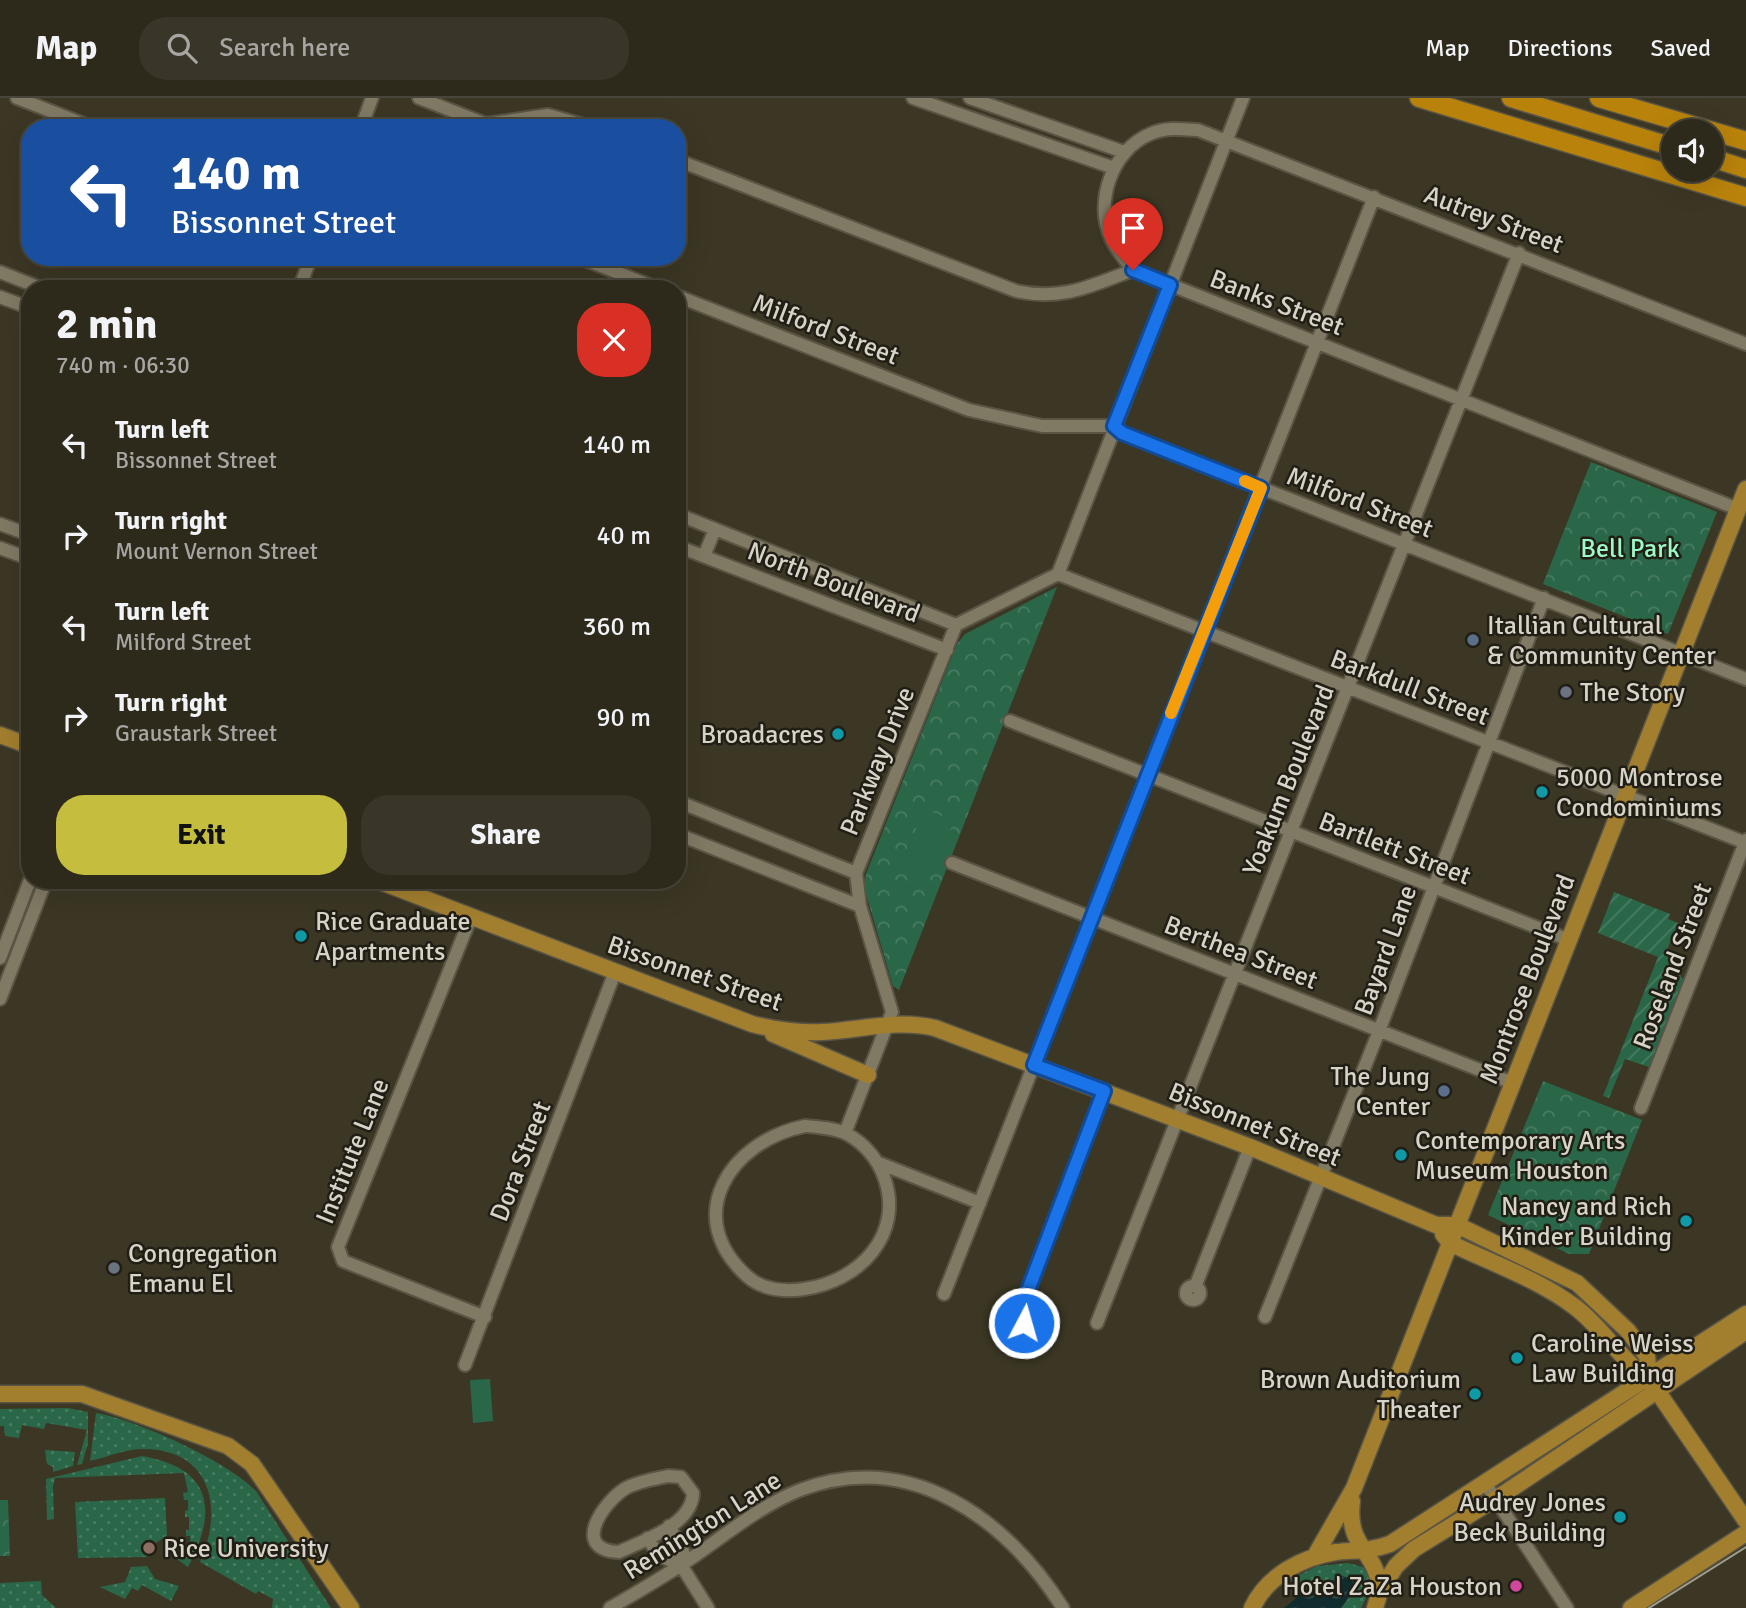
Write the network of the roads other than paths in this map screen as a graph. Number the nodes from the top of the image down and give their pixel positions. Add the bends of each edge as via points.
1 (17, 98) edge
2 (372, 98) edge
3 (419, 98) edge
4 (913, 98) edge
5 (970, 98) edge
6 (1243, 98) edge
7 (1419, 98) edge
8 (1511, 98) edge
9 (1600, 98) edge
10 (71, 119) edge
11 (364, 119) edge
12 (470, 119) edge
13 (526, 119) edge
14 (562, 119) edge
15 (1225, 139) junction
16 (1746, 141) edge
17 (1661, 143) edge
18 (1124, 152) junction
19 (1724, 162) edge
20 (686, 163) edge
21 (1114, 168) junction
22 (1746, 169) edge
23 (1374, 197) junction
24 (1746, 197) edge
25 (1519, 253) junction
26 (601, 266) edge
27 (1133, 270) junction
28 (0, 272) edge
29 (21, 280) edge
30 (636, 280) edge
31 (1170, 285) junction
32 (0, 296) edge
33 (686, 300) edge
34 (21, 304) edge
35 (1317, 343) junction
36 (1746, 344) edge
37 (1461, 400) junction
38 (1114, 426) junction
39 (1261, 488) junction
40 (1746, 489) edge
41 (1738, 509) junction
42 (686, 518) edge
43 (0, 524) edge
44 (715, 529) junction
45 (21, 532) edge
46 (1406, 544) junction
47 (0, 548) edge
48 (686, 549) edge
49 (21, 556) edge
50 (704, 556) junction
51 (1058, 574) junction
52 (1544, 598) junction
53 (956, 625) junction
54 (1205, 630) junction
55 (947, 650) junction
56 (1682, 653) junction
57 (1746, 679) edge
58 (1349, 687) junction
59 (1010, 721) dead end
60 (0, 735) edge
61 (1489, 742) junction
62 (21, 743) edge
63 (1146, 774) junction
64 (1626, 795) junction
65 (686, 805) edge
66 (1292, 832) junction
67 (686, 838) edge
68 (1746, 842) edge
69 (952, 863) dead end
70 (856, 873) junction
71 (1433, 887) junction
72 (27, 889) edge
73 (43, 889) edge
74 (399, 889) edge
75 (860, 906) junction
76 (471, 917) junction
77 (1091, 918) junction
78 (1569, 940) junction
79 (0, 958) edge
80 (615, 972) junction
81 (1236, 975) junction
82 (0, 999) edge
83 (752, 1024) junction
84 (887, 1025) junction
85 (1379, 1031) junction
86 (1034, 1065) junction
87 (867, 1075) junction
88 (1513, 1083) junction
89 (1104, 1091) junction
90 (1641, 1108) dead end
91 (1177, 1119) junction
92 (845, 1133) junction
93 (1250, 1147) junction
94 (879, 1163) junction
95 (1322, 1176) junction
96 (980, 1203) junction
97 (1436, 1225) junction
98 (1457, 1225) junction
99 (1450, 1242) junction
100 (1195, 1287) dead end
101 (944, 1294) dead end
102 (1019, 1314) dead end
103 (1746, 1314) edge
104 (485, 1317) junction
105 (1265, 1317) dead end
106 (1097, 1323) dead end
107 (1746, 1331) edge
108 (465, 1365) dead end
109 (1653, 1384) junction
110 (0, 1394) edge
111 (1485, 1483) junction
112 (1353, 1488) junction
113 (1495, 1499) junction
114 (1746, 1521) edge
115 (669, 1526) junction
116 (1746, 1533) edge
117 (648, 1538) junction
118 (1363, 1552) junction
119 (1315, 1556) junction
120 (681, 1566) junction
121 (1380, 1591) junction
122 (351, 1608) edge
123 (610, 1608) edge
124 (708, 1608) edge
125 (1063, 1608) edge
126 (1252, 1608) edge
127 (1375, 1608) edge
128 (1567, 1608) edge
129 (1631, 1608) edge

1 - 10 street
2 - 11 street
3 - 12 street
4 - 21 street
5 - 18 street
6 - 15 street
7 - 24 highway
8 - 17 highway
9 - 16 highway
13 - 14 street via 548,115
15 - 18 street, Autrey Street via 1171,128 1150,134
15 - 23 street, Autrey Street
15 - 31 street
18 - 21 street
19 - 22 highway
20 - 27 street via 1016,291 1041,296 1068,294
21 - 27 street via 1105,211 1111,239
23 - 25 street, Autrey Street
23 - 35 street
25 - 36 street, Autrey Street
25 - 37 street, Yoakum Boulevard
26 - 30 street
27 - 31 street, Banks Street
28 - 29 street
31 - 35 street, Banks Street
31 - 38 street
32 - 34 street
33 - 38 street, Milford Street via 969,410 1042,426
35 - 37 street, Banks Street
35 - 39 street
37 - 41 street, Banks Street
37 - 46 street, Yoakum Boulevard
38 - 39 street, Milford Street
38 - 51 street
39 - 46 street, Milford Street
39 - 54 street
40 - 41 main road, Montrose Boulevard
41 - 56 main road, Montrose Boulevard
42 - 44 street, North Boulevard
43 - 45 street
44 - 50 street, North Boulevard
44 - 53 street, North Boulevard
46 - 52 street, Milford Street
46 - 58 street, Yoakum Boulevard
47 - 49 street
48 - 50 street, North Boulevard
50 - 55 street, North Boulevard
51 - 53 street
51 - 54 street, Barkdull Street
52 - 56 street, Milford Street
52 - 61 street, Bayard Lane
53 - 55 street, Parkway Drive
54 - 58 street, Barkdull Street
54 - 63 street
55 - 70 street, Parkway Drive
56 - 57 street, Milford Street
56 - 64 main road, Montrose Boulevard
58 - 61 street, Barkdull Street
58 - 66 street, Yoakum Boulevard
59 - 63 street, Bartlett Street
60 - 62 main road
61 - 64 street, Barkdull Street
61 - 71 street, Bayard Lane
63 - 66 street, Bartlett Street
63 - 77 street
64 - 68 street, Barkdull Street
64 - 78 main road, Montrose Boulevard
65 - 70 street
66 - 71 street, Bartlett Street
66 - 81 street, Yoakum Boulevard
67 - 75 street
68 - 90 street, Roseland Street
69 - 77 street, Berthea Street
70 - 75 street, Parkway Drive
71 - 78 street, Bartlett Street
71 - 85 street, Bayard Lane
72 - 79 street
73 - 82 street
74 - 76 main road, Bissonnet Street
75 - 84 street, Parkway Drive via 892,1012
76 - 80 main road, Bissonnet Street
76 - 104 street, Institute Lane via 338,1247 344,1261
77 - 81 street, Berthea Street
77 - 86 street
78 - 88 main road, Montrose Boulevard
80 - 83 main road, Bissonnet Street
80 - 104 street, Dora Street
81 - 85 street, Berthea Street
81 - 91 street, Yoakum Boulevard
83 - 84 main road, Bissonnet Street via 789,1032
83 - 87 main road
84 - 86 main road, Bissonnet Street via 912,1023 935,1028
84 - 87 street
85 - 88 street, Berthea Street
85 - 95 street, Bayard Lane
86 - 89 main road, Bissonnet Street
86 - 96 street
87 - 92 street
88 - 98 main road, Montrose Boulevard
89 - 91 main road, Bissonnet Street
89 - 102 street
91 - 93 main road, Bissonnet Street
91 - 106 street, Yoakum Boulevard
92 - 94 street
92 - 94 street via 805,1126 791,1129 774,1135 735,1163 721,1187 717,1227 743,1272 765,1286 796,1290 835,1280 862,1264 874,1252 889,1221 890,1197
93 - 95 main road, Bissonnet Street
93 - 100 street
94 - 96 street
95 - 97 main road, Bissonnet Street
95 - 105 street, Bayard Lane
96 - 101 street
97 - 98 main road, Bissonnet Street
97 - 99 main road, Bissonnet Street
98 - 99 main road, Montrose Boulevard
98 - 109 main road, Bissonnet Street via 1577,1283 1628,1331 1647,1356
99 - 109 main road, Bissonnet Street via 1573,1305
99 - 112 main road, Montrose Boulevard
103 - 109 main road
104 - 108 street, Dora Street
107 - 109 main road
109 - 111 main road
109 - 113 main road
109 - 114 main road
110 - 122 main road via 82,1394 228,1446 252,1464
111 - 113 street
111 - 118 main road via 1390,1544
112 - 118 main road, Montrose Boulevard via 1351,1530
112 - 119 main road, Montrose Boulevard
113 - 121 main road via 1414,1549
113 - 128 street
115 - 117 street
115 - 117 street via 691,1508 693,1500 689,1484 681,1477 654,1479 625,1489 594,1522 594,1536 611,1552
115 - 120 street via 683,1551
116 - 129 main road
117 - 120 street via 658,1555
118 - 119 main road
118 - 121 main road, Montrose Boulevard via 1376,1571
119 - 126 main road via 1275,1578
120 - 123 street, Remington Lane
120 - 124 street
120 - 125 street, Remington Lane via 757,1513 801,1490 858,1480 892,1481 923,1488 982,1516 1028,1558
121 - 127 main road

